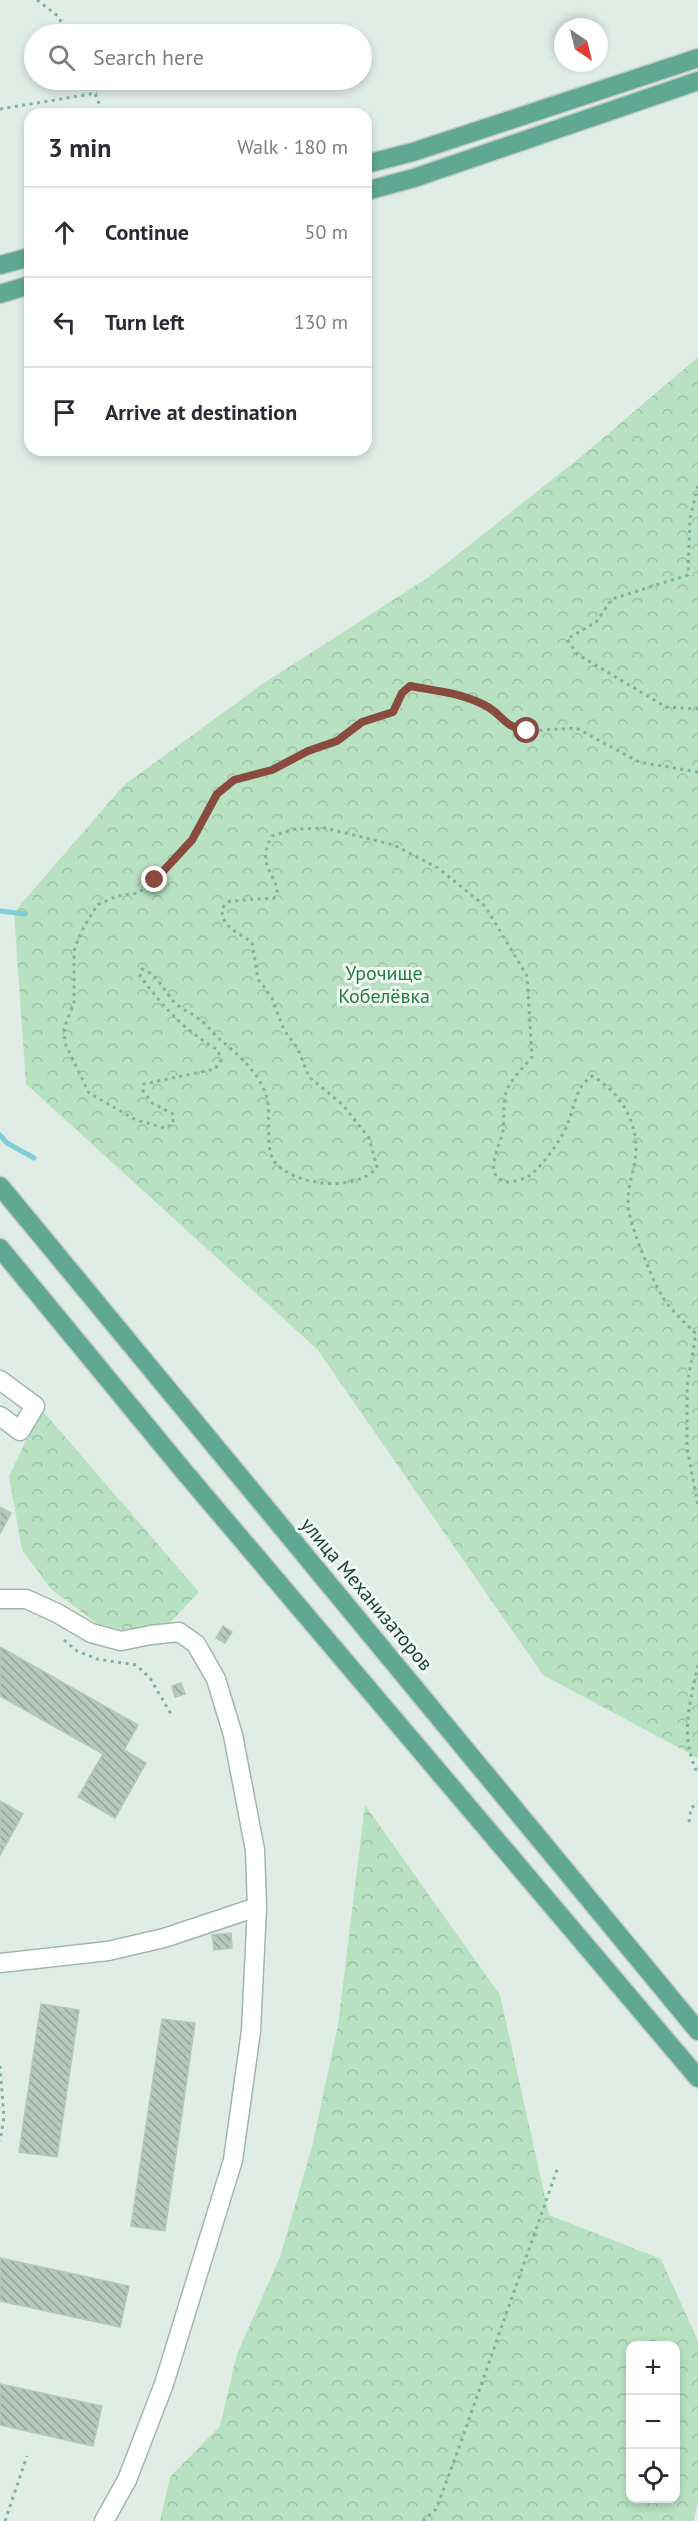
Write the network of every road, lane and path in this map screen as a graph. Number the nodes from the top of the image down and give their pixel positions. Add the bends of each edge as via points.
1 (37, 0) edge
2 (62, 24) edge
3 (698, 58) edge
4 (698, 81) edge
5 (95, 90) edge
6 (97, 93) junction
7 (101, 108) edge
8 (0, 109) edge
9 (372, 162) edge
10 (372, 189) edge
11 (24, 259) edge
12 (0, 265) edge
13 (24, 287) edge
14 (0, 294) edge
15 (698, 486) edge
16 (698, 709) edge
17 (698, 772) edge
18 (0, 1186) edge
19 (0, 1248) edge
20 (0, 1380) edge
21 (0, 1416) edge
22 (698, 1505) edge
23 (0, 1599) edge
24 (60, 1636) dead end
25 (698, 1665) edge
26 (171, 1714) dead end
27 (698, 1774) edge
28 (698, 1803) edge
29 (689, 1822) dead end
30 (257, 1907) junction
31 (0, 1963) edge
32 (698, 2031) edge
33 (0, 2066) edge
34 (698, 2079) edge
35 (0, 2141) edge
36 (558, 2167) dead end
37 (27, 2456) dead end
38 (5, 2521) edge
39 (104, 2521) edge
40 (423, 2521) edge

1 - 2 path via 58,16
3 - 9 main road
4 - 10 main road
5 - 6 path
6 - 7 path
6 - 8 path
11 - 12 main road
13 - 14 main road
15 - 16 path via 690,518 688,575 612,599 596,622 567,639 578,654 666,707
17 - 22 path via 639,762 576,728 527,731 510,727 489,707 460,695 410,686 393,712 362,722 337,741 272,770 234,780 217,794 192,840 155,880 138,893 117,896 97,905 75,951 74,1002 64,1029 65,1044 89,1093 136,1120 165,1128 173,1124 173,1114 152,1103 143,1091 144,1084 214,1069 221,1060 218,1050 194,1036 164,1008 140,976 141,969 151,972 177,1004 238,1053 258,1079 267,1098 272,1158 282,1170 300,1179 341,1184 371,1175 376,1167 369,1138 342,1105 309,1077 272,998 258,979 252,942 228,927 222,918 222,908 230,901 274,898 278,889 265,860 265,850 272,836 295,830 325,828 394,845 438,868 486,906 526,976 532,1057 507,1090 503,1131 493,1162 500,1180 510,1182 529,1177 555,1147 583,1082 592,1076 622,1103 632,1121 636,1151 627,1192 632,1223 662,1297 696,1334 687,1386 687,1448
18 - 32 main road, улица Механизаторов
19 - 34 main road
20 - 21 street via 35,1406 20,1431
23 - 30 street via 26,1599 91,1633 121,1641 178,1632 196,1644 216,1679 233,1735 255,1850
24 - 26 path via 77,1651 97,1659 136,1665 150,1678
25 - 27 path via 686,1722 689,1753
28 - 29 path via 691,1808
30 - 31 street via 164,1938 108,1951
30 - 39 street via 252,2031 233,2160 164,2384 127,2480
33 - 35 path via 4,2117
36 - 40 path via 448,2477 435,2509
37 - 38 path

